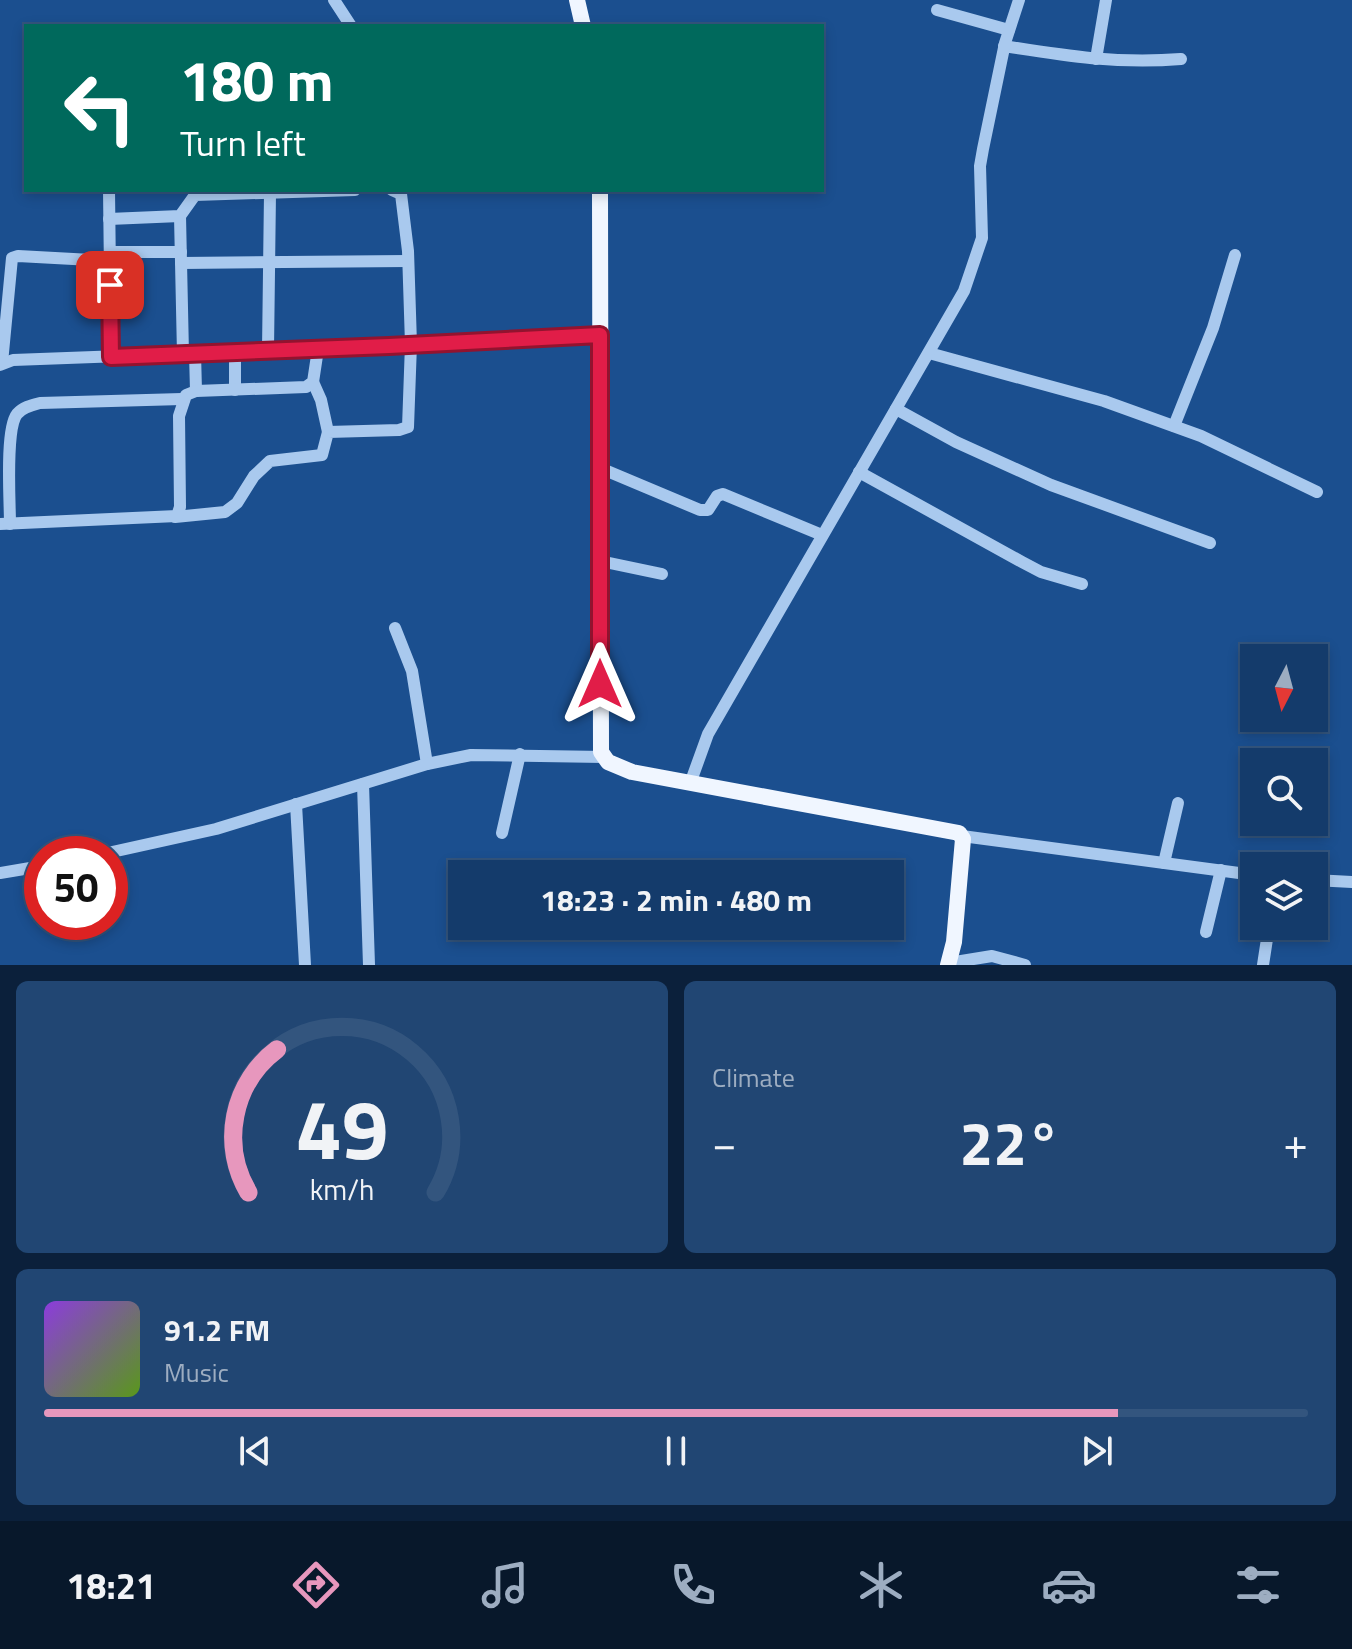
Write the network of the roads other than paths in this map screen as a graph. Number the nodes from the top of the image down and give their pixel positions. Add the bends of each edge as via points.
1 (334, 0) edge
2 (577, 0) edge
3 (1019, 0) edge
4 (1106, 0) edge
5 (937, 10) dead end
6 (350, 24) edge
7 (583, 24) edge
8 (1009, 30) junction
9 (1004, 46) junction
10 (1096, 59) junction
11 (1181, 59) dead end
12 (109, 192) edge
13 (298, 192) edge
14 (396, 192) edge
15 (600, 192) edge
16 (270, 193) junction
17 (180, 216) junction
18 (109, 219) junction
19 (1235, 255) dead end
20 (110, 256) junction
21 (181, 257) junction
22 (269, 261) junction
23 (408, 261) junction
24 (600, 335) junction
25 (411, 344) junction
26 (318, 349) junction
27 (268, 350) junction
28 (235, 352) junction
29 (189, 353) junction
30 (929, 353) junction
31 (111, 357) junction
32 (1, 364) edge
33 (313, 382) junction
34 (235, 390) junction
35 (196, 391) junction
36 (182, 399) junction
37 (896, 409) junction
38 (1174, 426) junction
39 (328, 432) junction
40 (5, 449) edge
41 (600, 468) junction
42 (859, 472) junction
43 (1317, 492) dead end
44 (175, 517) junction
45 (5, 524) edge
46 (822, 535) junction
47 (1210, 543) dead end
48 (600, 561) junction
49 (662, 574) dead end
50 (1082, 584) dead end
51 (395, 628) dead end
52 (520, 754) junction
53 (604, 757) junction
54 (427, 764) junction
55 (691, 781) junction
56 (363, 784) junction
57 (1178, 803) dead end
58 (296, 804) junction
59 (502, 833) dead end
60 (962, 836) junction
61 (128, 848) edge
62 (1164, 863) junction
63 (24, 869) edge
64 (1221, 870) junction
65 (0, 873) edge
66 (1240, 873) edge
67 (1328, 881) edge
68 (1352, 882) edge
69 (1206, 932) dead end
70 (1267, 940) edge
71 (948, 964) edge
72 (305, 965) edge
73 (369, 965) edge
74 (1025, 965) edge
75 (1263, 965) edge

1 - 6 street
2 - 7 main road
3 - 8 street
4 - 10 street
5 - 8 street
8 - 9 street
9 - 10 street
9 - 30 street via 980,166 980,250
10 - 11 street
12 - 18 street
13 - 16 street
14 - 23 street via 404,204
15 - 24 main road
16 - 17 street via 193,196
16 - 22 street
17 - 18 street
17 - 21 street
18 - 20 street
19 - 38 street
20 - 21 street
20 - 31 street
20 - 32 street via 12,258
21 - 22 street
21 - 29 street
22 - 23 street
22 - 27 street
23 - 25 street
24 - 25 street
24 - 41 main road
25 - 26 street
25 - 39 street via 408,427
26 - 27 street
26 - 33 street
27 - 28 street
28 - 29 street
28 - 34 street
29 - 31 street
29 - 35 street
30 - 37 street
30 - 38 street via 1066,388
31 - 32 street
33 - 34 street via 297,388
33 - 39 street
34 - 35 street
35 - 36 street
36 - 40 street via 30,405 15,417
36 - 44 street via 177,438 180,507
37 - 42 street
37 - 47 street via 1051,485
38 - 43 street
39 - 44 street via 322,455 270,461 225,512
40 - 45 street
41 - 46 street via 700,510 708,510 723,494
41 - 48 main road
42 - 46 street
42 - 50 street via 1041,572
44 - 45 street
46 - 55 street via 708,734
48 - 49 street
48 - 53 main road
51 - 54 street via 412,671
52 - 53 street
52 - 54 street via 471,755
52 - 59 street
53 - 55 main road via 632,772
54 - 56 street
55 - 60 main road
56 - 58 street
56 - 73 street
57 - 62 street
58 - 61 street
58 - 72 street
60 - 62 street
60 - 71 main road
62 - 64 street
63 - 65 street
64 - 66 street
64 - 69 street
67 - 68 street
70 - 75 street
71 - 74 street via 992,956

